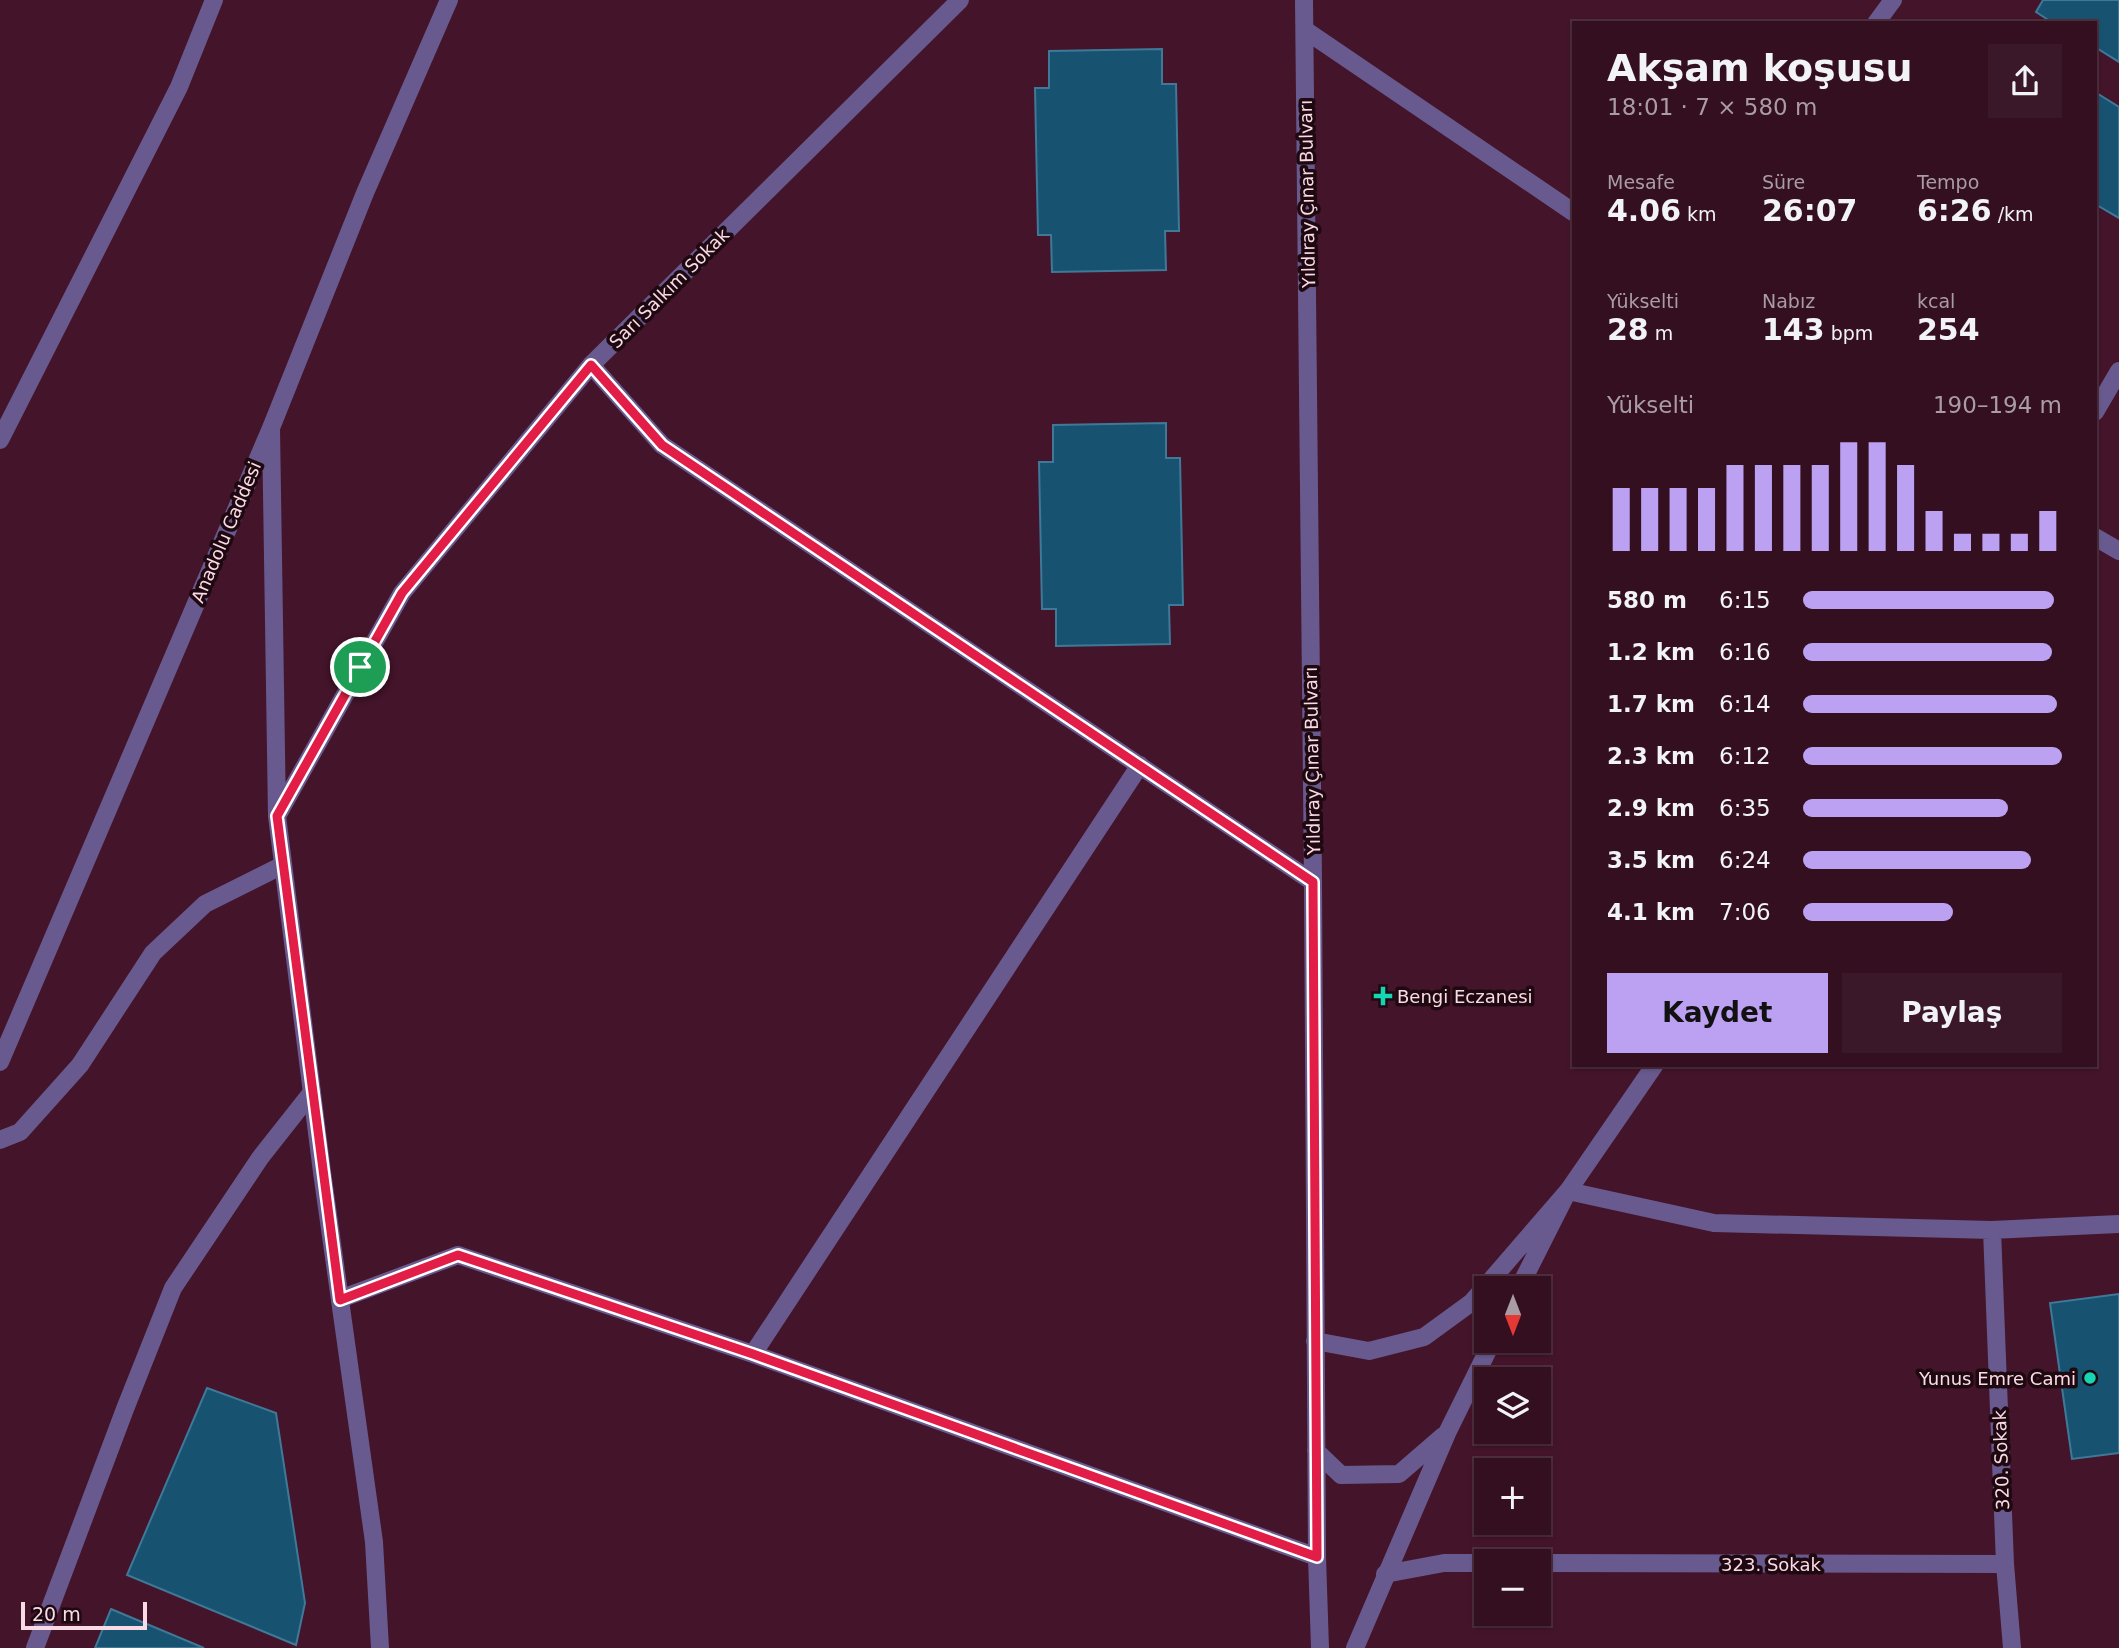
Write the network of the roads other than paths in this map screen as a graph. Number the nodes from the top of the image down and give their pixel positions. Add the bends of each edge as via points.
1 (214, 0) edge
2 (449, 0) edge
3 (960, 0) edge
4 (1304, 0) edge
5 (1893, 0) edge
6 (1877, 21) edge
7 (1305, 30) junction
8 (1572, 211) edge
9 (591, 365) junction
10 (2119, 371) edge
11 (2097, 409) edge
12 (271, 428) junction
13 (0, 440) edge
14 (2097, 538) edge
15 (2119, 551) edge
16 (1140, 765) junction
17 (277, 816) junction
18 (283, 865) junction
19 (1313, 882) junction
20 (0, 1062) edge
21 (1653, 1067) edge
22 (312, 1092) junction
23 (0, 1140) edge
24 (1568, 1191) junction
25 (2119, 1224) edge
26 (1992, 1230) junction
27 (1526, 1276) edge
28 (340, 1300) junction
29 (1315, 1341) junction
30 (1487, 1353) edge
31 (753, 1354) junction
32 (1448, 1431) junction
33 (1316, 1451) junction
34 (1317, 1557) junction
35 (1474, 1563) edge
36 (1551, 1563) edge
37 (2005, 1564) junction
38 (1385, 1574) junction
39 (34, 1648) edge
40 (380, 1648) edge
41 (1320, 1648) edge
42 (1355, 1648) edge
43 (2012, 1648) edge

1 - 13 street via 179,87
2 - 12 street, Anadolu Caddesi
3 - 9 street, Sarı Salkım Sokak
4 - 7 street, Yıldıray Çınar Bulvarı
5 - 6 street
7 - 8 street
7 - 19 street, Yıldıray Çınar Bulvarı
9 - 16 street via 662,445
9 - 17 street, Sarı Salkım Sokak via 402,593
10 - 11 street
12 - 17 street
12 - 20 street, Anadolu Caddesi
14 - 15 street
16 - 19 street
16 - 31 street
17 - 18 street
18 - 22 street
18 - 23 street via 205,904 153,953 80,1065 20,1132
19 - 29 street, Yıldıray Çınar Bulvarı
21 - 24 street
22 - 28 street
22 - 39 street via 260,1158 173,1288
24 - 26 street via 1714,1223
24 - 27 street
24 - 29 street via 1472,1302 1424,1337 1369,1350
25 - 26 street
26 - 37 street, 320. Sokak
28 - 31 street via 458,1255
28 - 40 street via 374,1542
29 - 33 street, Yıldıray Çınar Bulvarı
30 - 32 street
31 - 34 street
32 - 33 street via 1399,1474 1341,1475
32 - 38 street
33 - 34 street, Yıldıray Çınar Bulvarı
34 - 41 street, Yıldıray Çınar Bulvarı
35 - 38 street via 1444,1563
36 - 37 street, 323. Sokak
37 - 43 street, 320. Sokak
38 - 42 street

